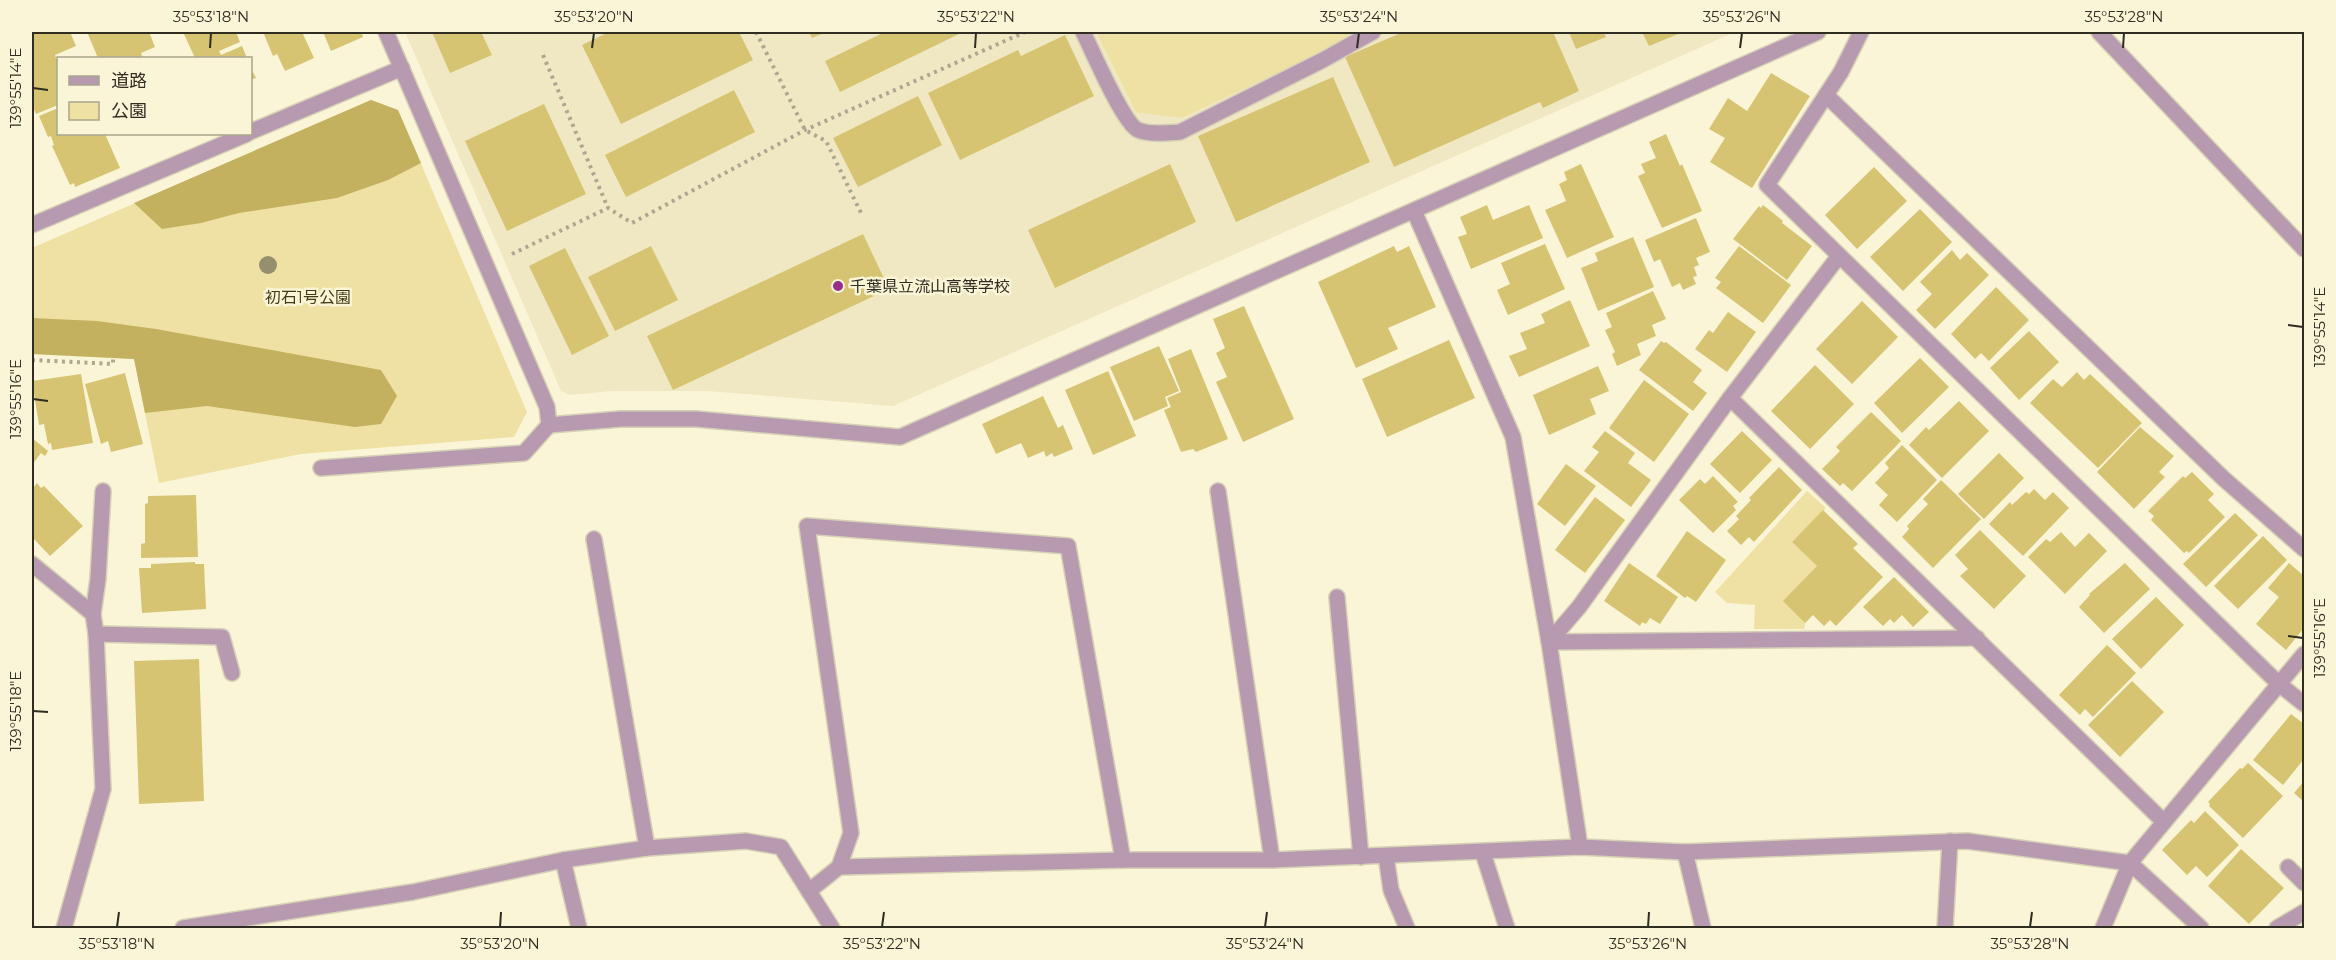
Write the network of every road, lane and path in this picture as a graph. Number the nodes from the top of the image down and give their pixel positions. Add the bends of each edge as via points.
1 (386, 32) edge
2 (756, 32) edge
3 (1025, 32) edge
4 (1083, 32) edge
5 (1373, 32) edge
6 (1818, 32) edge
7 (1861, 32) edge
8 (2099, 32) edge
9 (543, 55) dead end
10 (402, 68) junction
11 (1826, 95) junction
12 (805, 130) junction
13 (252, 132) edge
14 (244, 135) edge
15 (608, 208) junction
16 (1414, 211) junction
17 (862, 215) dead end
18 (32, 225) edge
19 (2304, 249) edge
20 (1839, 256) junction
21 (487, 266) junction
22 (113, 358) dead end
23 (32, 360) edge
24 (1730, 398) junction
25 (549, 424) junction
26 (321, 468) dead end
27 (103, 491) dead end
28 (1218, 491) dead end
29 (594, 538) dead end
30 (2304, 549) edge
31 (32, 564) edge
32 (1338, 597) dead end
33 (93, 614) junction
34 (96, 634) junction
35 (1977, 639) junction
36 (1549, 642) junction
37 (2304, 654) edge
38 (232, 673) dead end
39 (2279, 684) junction
40 (2304, 704) edge
41 (2163, 821) junction
42 (1950, 841) junction
43 (1580, 847) junction
44 (646, 848) junction
45 (1685, 852) junction
46 (1484, 853) junction
47 (1386, 856) junction
48 (1361, 857) junction
49 (563, 860) junction
50 (1123, 860) junction
51 (1272, 860) junction
52 (2130, 863) junction
53 (839, 867) junction
54 (2288, 867) dead end
55 (2304, 883) edge
56 (809, 891) junction
57 (2304, 912) edge
58 (64, 928) edge
59 (183, 928) edge
60 (579, 928) edge
61 (832, 928) edge
62 (1407, 928) edge
63 (1507, 928) edge
64 (1703, 928) edge
65 (1945, 928) edge
66 (2103, 928) edge
67 (2201, 928) edge
68 (2277, 928) edge

1 - 10 street
2 - 12 path
3 - 12 path
4 - 5 street via 1126,117 1137,129 1164,133 1180,132
6 - 16 street
7 - 11 street
8 - 19 street
9 - 15 path
10 - 13 street
10 - 21 street
11 - 20 street via 1767,185
11 - 30 street via 2224,480
12 - 15 path via 632,223
12 - 17 path via 826,141
14 - 18 street
15 - 21 path
16 - 25 street via 900,437 696,419
16 - 36 street via 1513,437
20 - 24 street
20 - 39 street
21 - 25 street via 547,407
22 - 23 path via 113,364
24 - 35 street
24 - 36 street via 1579,607
25 - 26 street via 524,453
27 - 33 street
28 - 51 street
29 - 44 street
31 - 33 street
32 - 48 street
33 - 34 street
34 - 38 street via 222,637
34 - 58 street via 103,789
35 - 36 street
35 - 41 street
36 - 43 street
37 - 39 street
39 - 40 street
39 - 41 street
41 - 52 street
42 - 45 street
42 - 52 street
42 - 65 street
43 - 45 street
43 - 46 street
44 - 49 street
44 - 56 street via 746,841 781,847
45 - 64 street
46 - 47 street
46 - 63 street
47 - 48 street
47 - 62 street via 1391,890
48 - 51 street
49 - 59 street via 413,892
49 - 60 street
50 - 51 street
50 - 53 street
50 - 53 street via 1068,546 807,526 850,833
52 - 66 street
52 - 67 street
53 - 56 street
54 - 55 street
56 - 61 street
57 - 68 street

